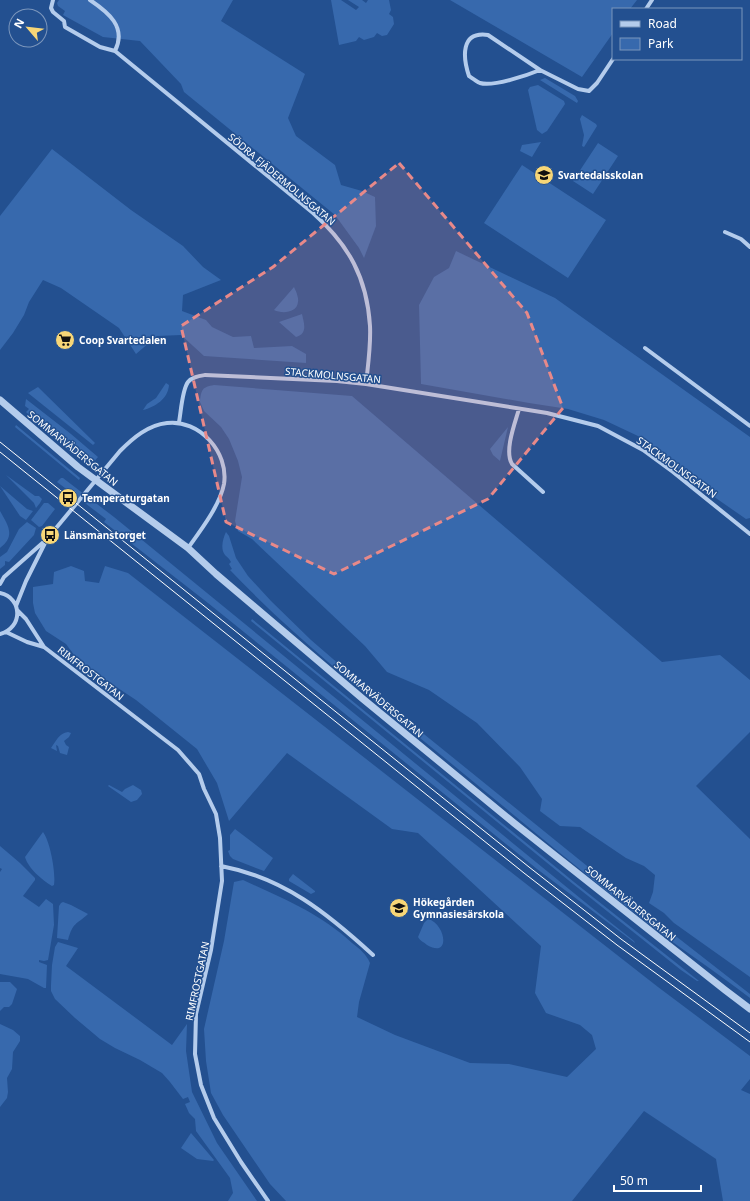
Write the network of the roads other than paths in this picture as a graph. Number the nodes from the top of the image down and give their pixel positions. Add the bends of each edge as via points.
1 (53, 0) edge
2 (90, 0) edge
3 (115, 52) junction
4 (612, 60) edge
5 (540, 70) junction
6 (725, 232) dead end
7 (750, 247) edge
8 (644, 348) dead end
9 (366, 384) junction
10 (0, 400) edge
11 (519, 409) junction
12 (179, 422) junction
13 (750, 426) edge
14 (543, 492) dead end
15 (750, 534) edge
16 (47, 539) junction
17 (188, 548) junction
18 (0, 584) edge
19 (0, 593) edge
20 (17, 608) junction
21 (6, 632) junction
22 (0, 634) edge
23 (44, 647) junction
24 (221, 866) junction
25 (373, 955) dead end
26 (750, 1009) edge
27 (268, 1201) edge

1 - 3 street, SÖDRA FJÄDERMOLNSGATAN via 51,8 64,21 65,27 100,47
2 - 3 street via 114,19 119,37
3 - 9 street, SÖDRA FJÄDERMOLNSGATAN via 313,213 339,240 361,278 368,301 370,328
4 - 5 street via 597,83 589,90 578,89
5 - 5 street via 488,34 479,33 471,37 466,45 465,62 469,76 481,83 499,82
6 - 7 street via 741,239
8 - 13 street
9 - 11 street, STACKMOLNSGATAN
9 - 12 street, STACKMOLNSGATAN via 196,377 188,381 185,388
10 - 17 street, SOMMARVÄDERSGATAN via 78,467
11 - 14 street via 509,459
11 - 15 street, STACKMOLNSGATAN via 598,426 620,437 673,472
12 - 16 street via 161,424 133,438
12 - 17 street via 191,425 212,442 220,454 224,483 208,518
16 - 18 street via 4,577
16 - 20 street via 26,581
17 - 26 street, SOMMARVÄDERSGATAN via 363,699 514,823
19 - 20 street via 11,598
20 - 21 street via 15,623
20 - 23 street, RIMFROSTGATAN
21 - 22 street
21 - 23 street, RIMFROSTGATAN
23 - 24 street, RIMFROSTGATAN via 188,760 199,774 216,814
24 - 25 street via 263,878 302,898 339,924
24 - 27 street, RIMFROSTGATAN via 222,881 215,929 196,1014 195,1054 201,1085 214,1118

